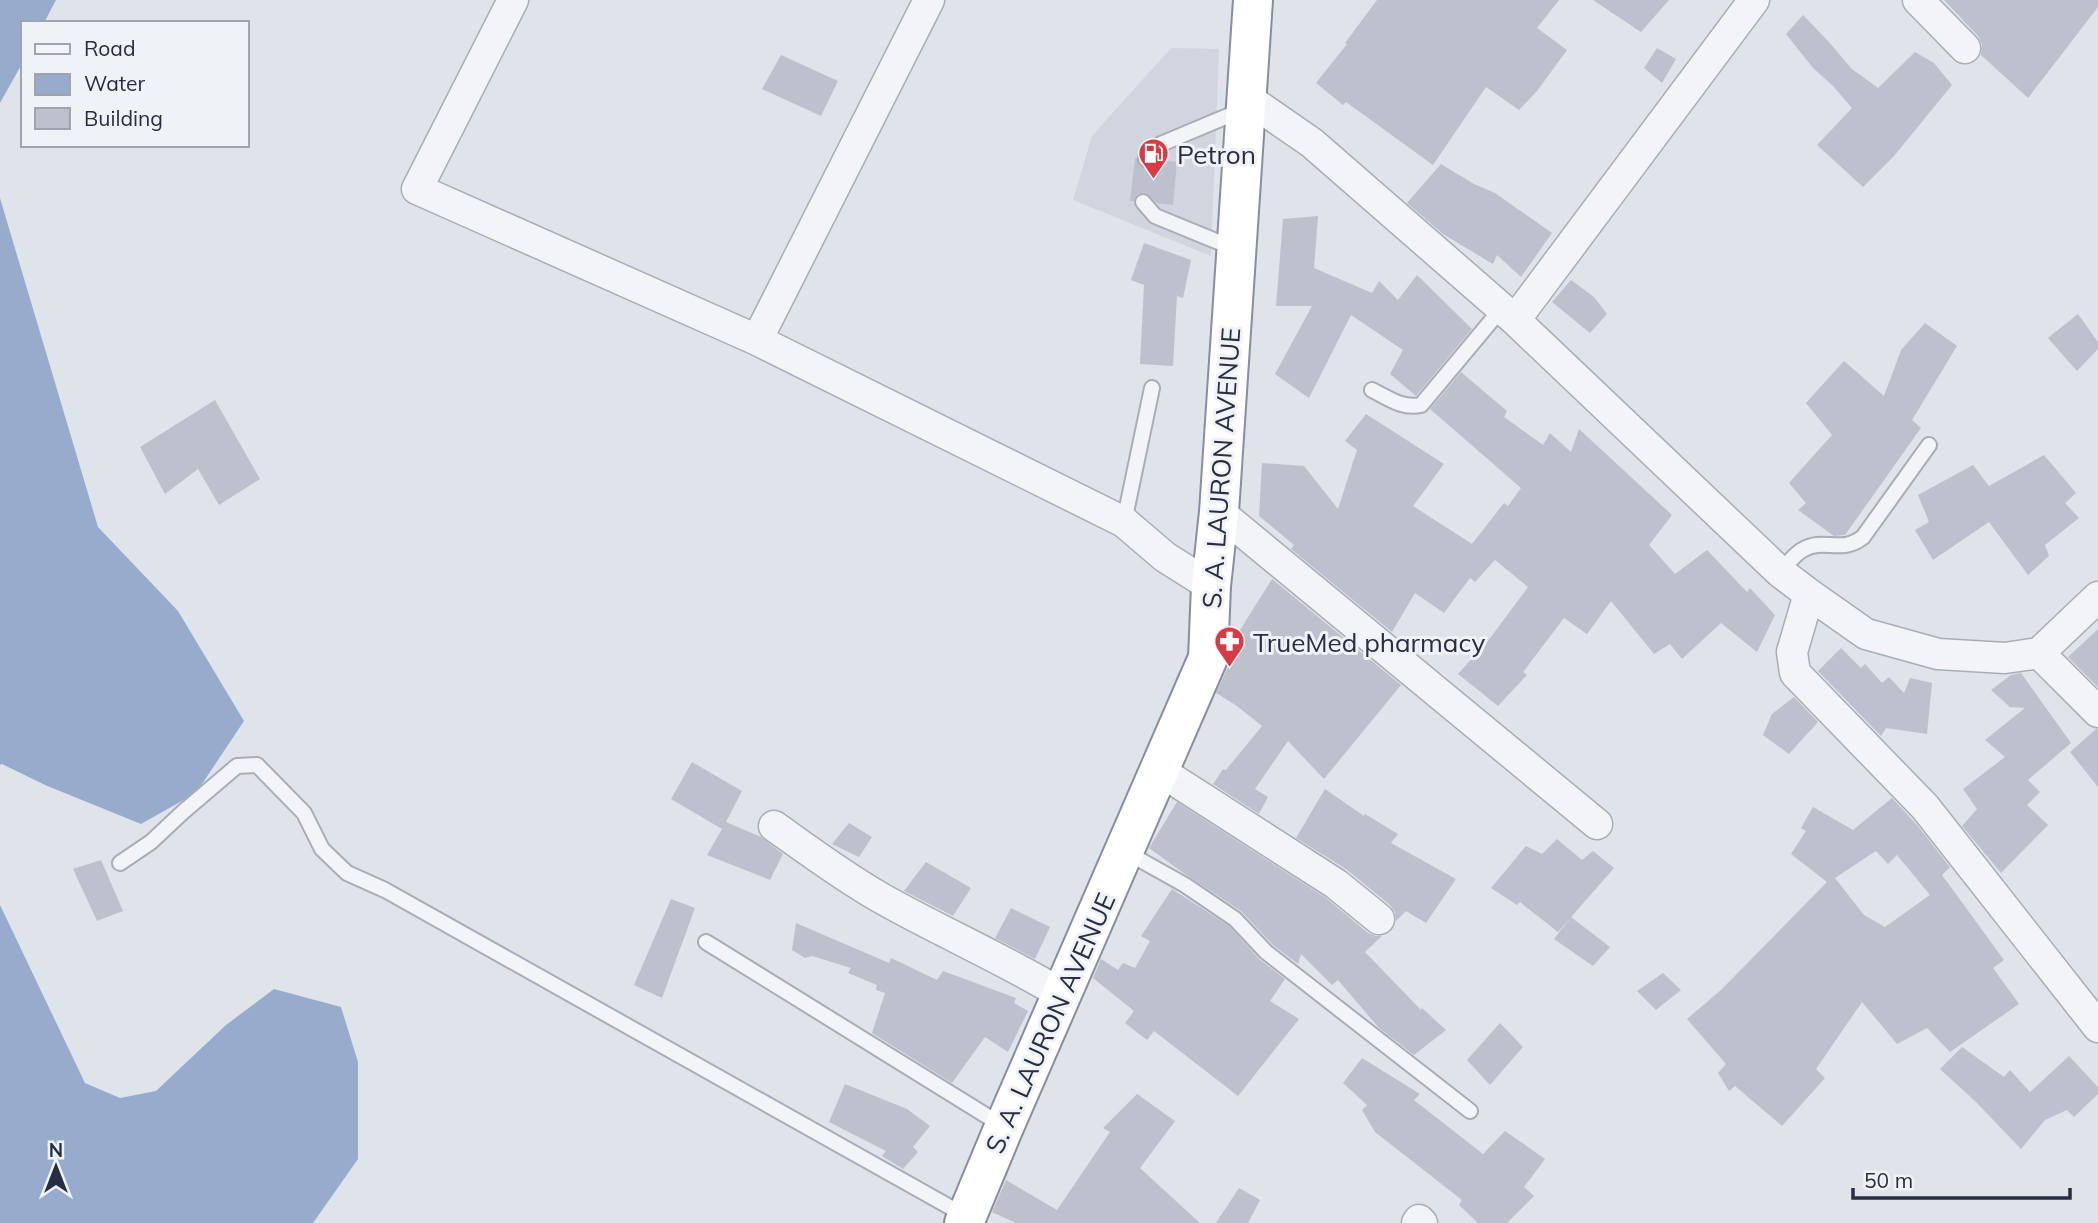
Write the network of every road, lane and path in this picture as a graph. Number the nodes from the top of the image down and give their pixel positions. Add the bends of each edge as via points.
1 (513, 0) edge
2 (929, 0) edge
3 (1253, 0) edge
4 (1754, 0) edge
5 (1918, 0) edge
6 (1965, 48) dead end
7 (1246, 103) junction
8 (1146, 159) dead end
9 (1143, 202) dead end
10 (1237, 250) junction
11 (1509, 314) junction
12 (757, 340) junction
13 (1152, 388) dead end
14 (1371, 390) dead end
15 (1929, 445) dead end
16 (1219, 512) junction
17 (1124, 522) junction
18 (1780, 572) junction
19 (1211, 586) junction
20 (1809, 594) junction
21 (2098, 597) edge
22 (2039, 653) junction
23 (2098, 712) edge
24 (1160, 771) junction
25 (1597, 824) dead end
26 (774, 826) dead end
27 (1125, 851) junction
28 (120, 863) dead end
29 (1379, 919) dead end
30 (706, 942) dead end
31 (1063, 995) junction
32 (2098, 1027) edge
33 (1470, 1111) dead end
34 (1004, 1127) junction
35 (965, 1220) edge
36 (1417, 1223) edge
37 (1422, 1223) edge

1 - 12 street via 417,188
2 - 12 street
3 - 7 highway, S. A. LAURON AVENUE
4 - 11 street
5 - 6 street
7 - 8 lane via 1161,144
7 - 10 highway, S. A. LAURON AVENUE
7 - 11 street via 1312,143
9 - 10 lane via 1155,216
10 - 16 highway, S. A. LAURON AVENUE
11 - 14 lane via 1421,405 1404,406
11 - 18 street
12 - 17 street
13 - 17 lane
15 - 18 lane via 1863,537 1844,546 1803,549
16 - 19 highway, S. A. LAURON AVENUE
16 - 25 street
17 - 19 street via 1165,557
18 - 20 street
19 - 24 highway, S. A. LAURON AVENUE via 1209,658
20 - 22 street via 1866,634 1938,654 2005,658
20 - 32 street via 1793,652 1795,673 1925,807
21 - 22 street
22 - 23 street
24 - 27 highway, S. A. LAURON AVENUE
24 - 29 street via 1336,884
26 - 31 street via 882,899
27 - 31 highway, S. A. LAURON AVENUE
27 - 33 lane via 1235,919 1266,952
28 - 35 lane via 237,766 257,765 304,813 322,849 346,873 385,890
30 - 34 lane
31 - 34 highway, S. A. LAURON AVENUE
34 - 35 highway, S. A. LAURON AVENUE
36 - 37 street

